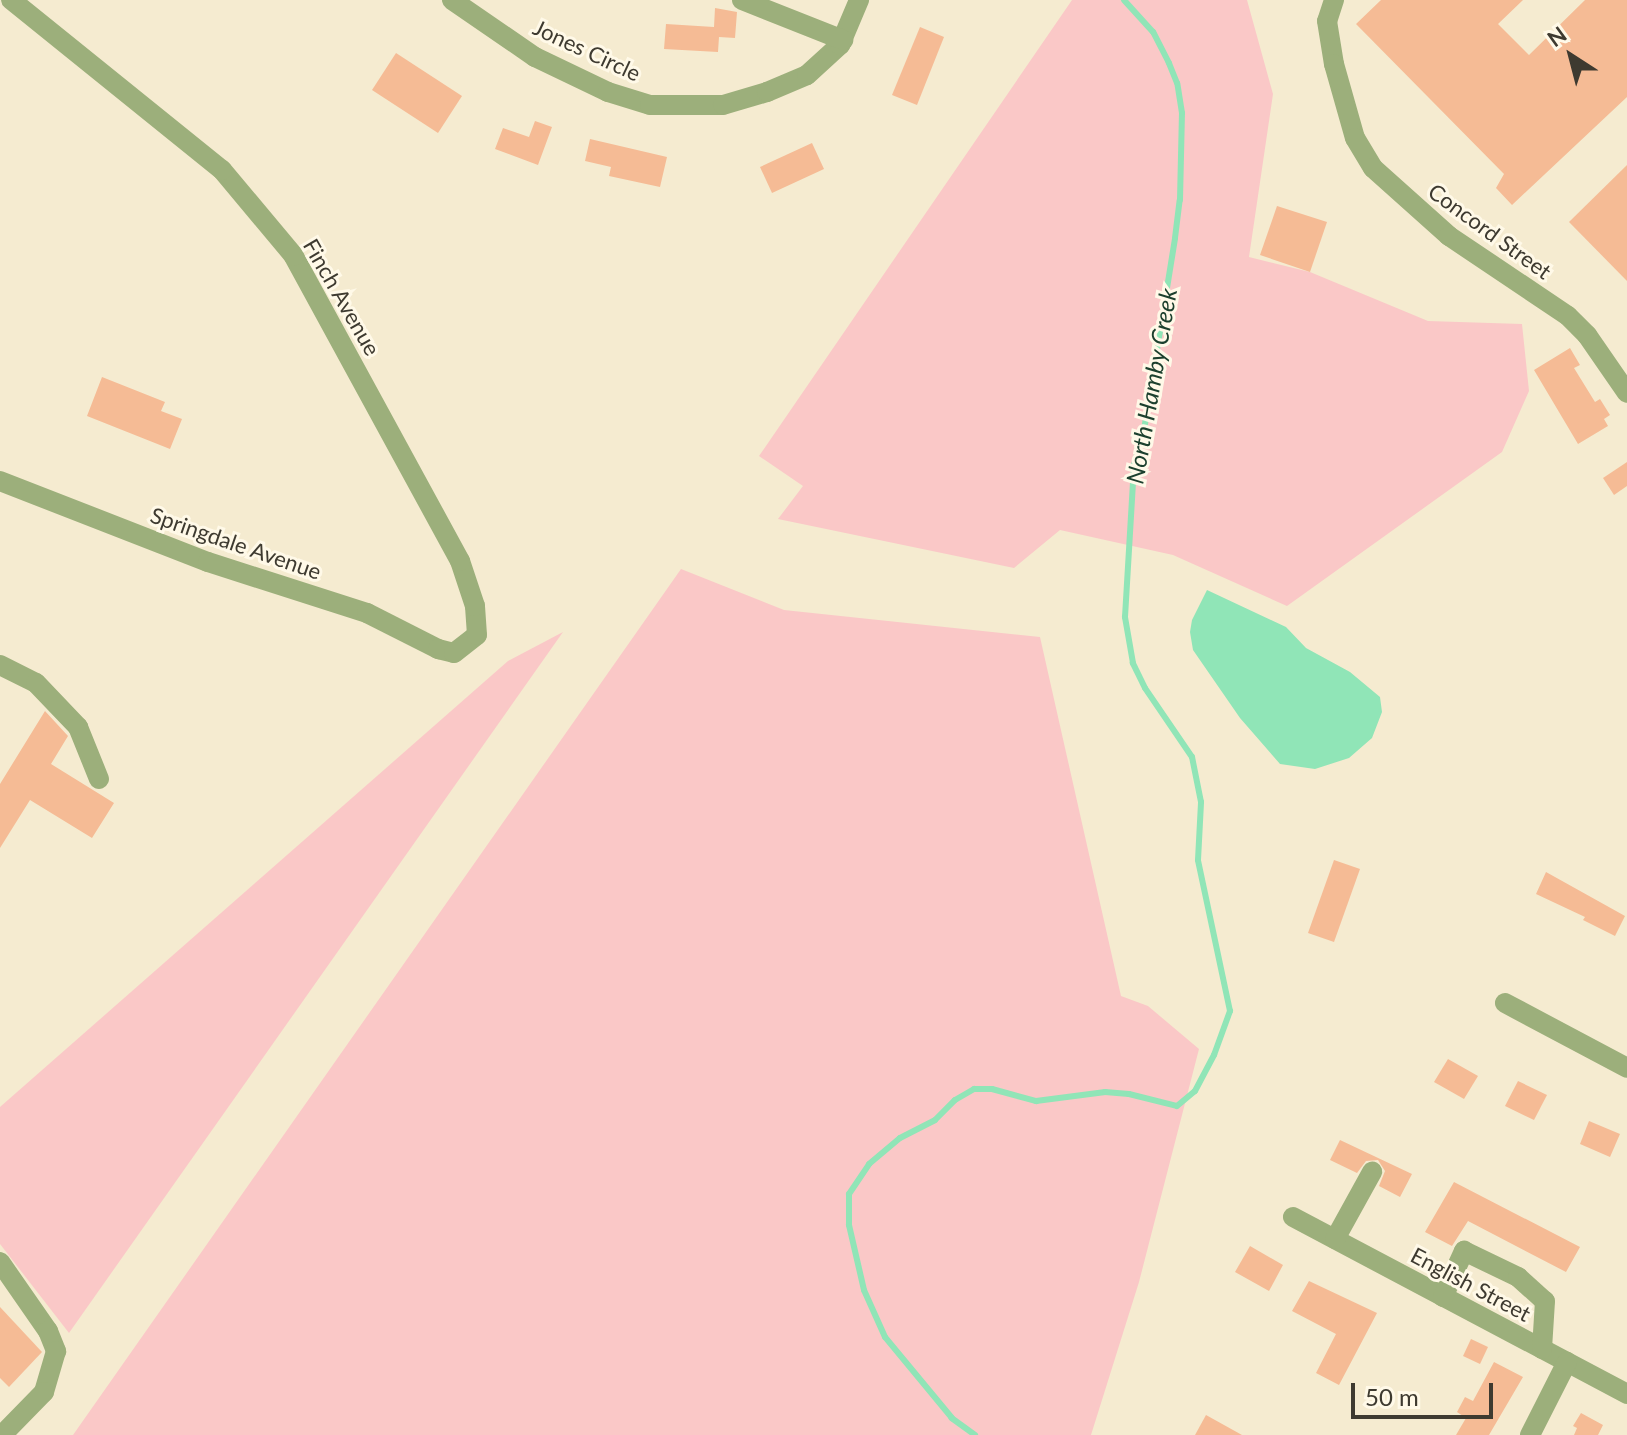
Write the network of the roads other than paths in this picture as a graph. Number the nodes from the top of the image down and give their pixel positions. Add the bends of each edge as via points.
1 (11, 0) edge
2 (452, 0) edge
3 (742, 0) edge
4 (859, 0) edge
5 (1334, 0) edge
6 (843, 40) junction
7 (1627, 393) edge
8 (0, 481) edge
9 (454, 653) joint
10 (0, 665) edge
11 (99, 779) dead end
12 (1505, 1003) dead end
13 (1627, 1068) edge
14 (1372, 1172) dead end
15 (1293, 1217) dead end
16 (1335, 1239) junction
17 (0, 1262) edge
18 (1443, 1297) junction
19 (1542, 1349) junction
20 (1567, 1362) junction
21 (1627, 1394) edge
22 (2, 1435) edge
23 (1530, 1435) edge

1 - 9 street, Finch Avenue via 222,170 294,256 460,561 475,606 477,635
2 - 6 street, Jones Circle via 535,57 608,92 650,105 723,105 767,92 807,75
3 - 6 street
4 - 6 street, Jones Circle
5 - 7 street, Concord Street via 1327,21 1343,98 1355,138 1373,168 1449,236 1568,316
8 - 9 street, Springdale Avenue via 208,562 367,613
10 - 11 street via 36,683 78,727
12 - 13 street
14 - 16 street
15 - 16 street, English Street
16 - 18 street, English Street
17 - 22 street via 56,1351 44,1392
18 - 19 street, English Street
18 - 19 street via 1464,1251 1518,1277 1545,1301
19 - 20 street, English Street
20 - 21 street, English Street
20 - 23 street

